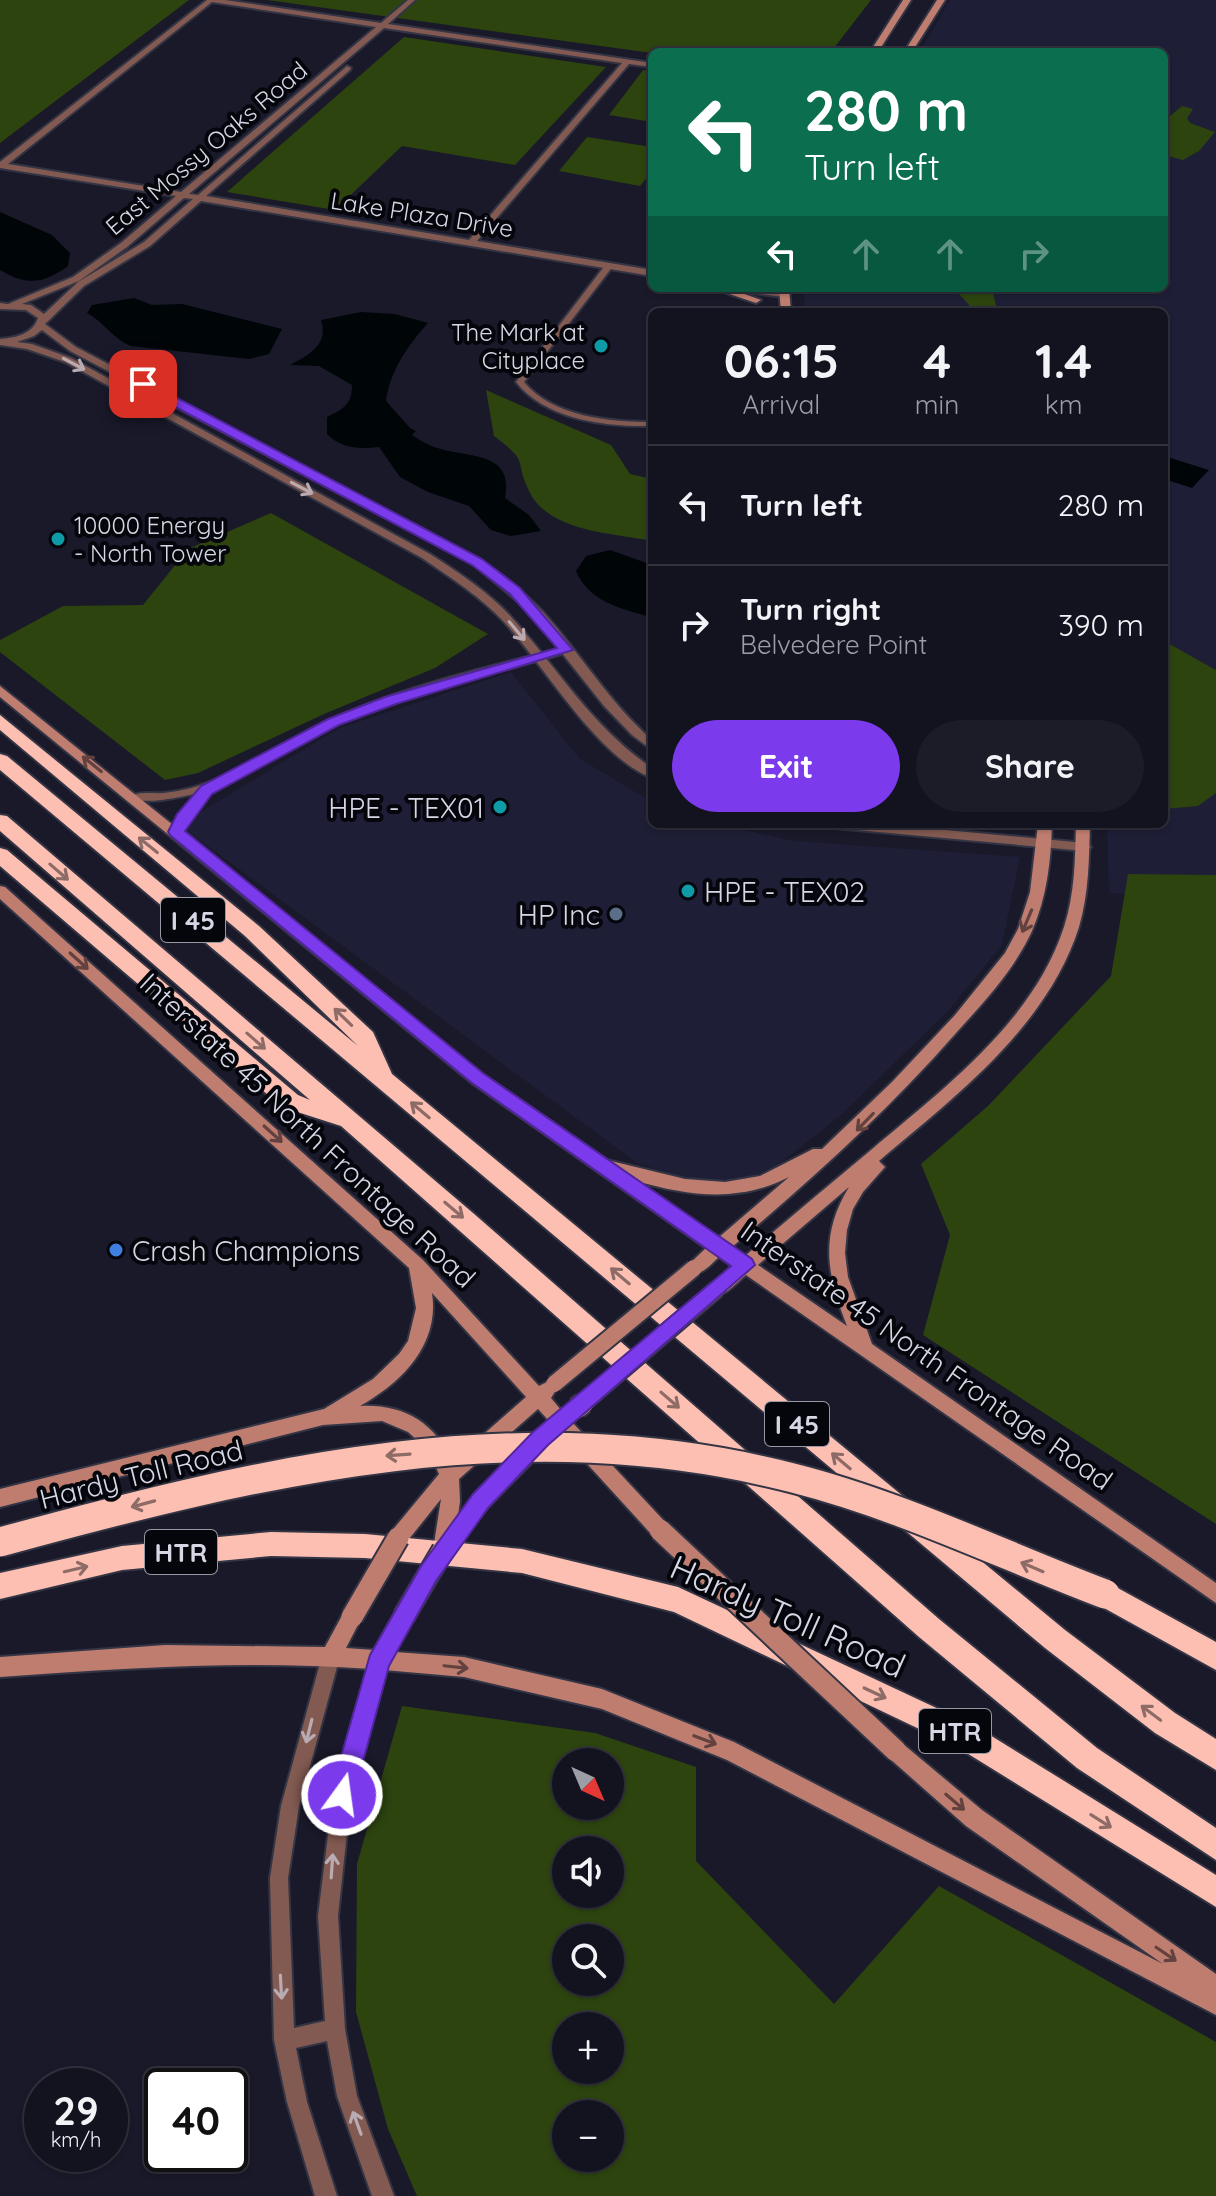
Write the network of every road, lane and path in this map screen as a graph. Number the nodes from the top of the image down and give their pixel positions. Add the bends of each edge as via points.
1 (211, 0) edge
2 (412, 0) edge
3 (426, 0) edge
4 (907, 0) edge
5 (941, 0) edge
6 (384, 25) junction
7 (395, 26) junction
8 (877, 48) edge
9 (911, 48) edge
10 (627, 62) junction
11 (648, 65) edge
12 (321, 78) junction
13 (334, 80) junction
14 (258, 132) junction
15 (273, 134) junction
16 (1, 165) edge
17 (185, 196) junction
18 (200, 198) junction
19 (471, 243) junction
20 (609, 266) junction
21 (648, 272) edge
22 (734, 292) edge
23 (779, 292) edge
24 (756, 297) edge
25 (4, 305) edge
26 (42, 322) junction
27 (0, 342) edge
28 (648, 424) edge
29 (566, 650) junction
30 (539, 658) junction
31 (0, 690) edge
32 (0, 721) edge
33 (648, 743) edge
34 (0, 760) edge
35 (648, 771) edge
36 (206, 790) junction
37 (134, 797) junction
38 (0, 821) edge
39 (875, 828) edge
40 (1045, 828) edge
41 (1083, 828) edge
42 (176, 832) junction
43 (1044, 845) junction
44 (1085, 847) junction
45 (0, 855) edge
46 (0, 891) edge
47 (386, 1081) junction
48 (915, 1124) junction
49 (354, 1125) junction
50 (842, 1143) junction
51 (592, 1161) junction
52 (719, 1247) junction
53 (417, 1265) junction
54 (745, 1265) junction
55 (865, 1350) junction
56 (538, 1396) junction
57 (323, 1417) junction
58 (560, 1421) junction
59 (492, 1434) junction
60 (423, 1435) junction
61 (446, 1488) junction
62 (0, 1498) edge
63 (0, 1542) edge
64 (443, 1550) junction
65 (0, 1586) edge
66 (1216, 1594) edge
67 (331, 1656) junction
68 (1216, 1657) edge
69 (378, 1663) junction
70 (0, 1667) edge
71 (1216, 1756) edge
72 (1216, 1845) edge
73 (1216, 1892) edge
74 (1216, 1988) edge
75 (1216, 2004) edge
76 (335, 2029) junction
77 (284, 2040) junction
78 (326, 2196) edge
79 (383, 2196) edge

1 - 6 street
1 - 16 street
2 - 6 street, East Mossy Oaks Road
3 - 7 street, East Mossy Oaks Road
4 - 8 main road
5 - 9 main road
6 - 7 street
6 - 12 street, East Mossy Oaks Road
7 - 10 street
7 - 13 street, East Mossy Oaks Road
10 - 11 street
10 - 19 street
12 - 13 street
12 - 14 street, East Mossy Oaks Road
13 - 15 street, East Mossy Oaks Road
14 - 15 street
14 - 17 street, East Mossy Oaks Road
15 - 18 street, East Mossy Oaks Road
16 - 17 street, Lake Plaza Drive
17 - 18 street, Lake Plaza Drive
17 - 25 street, East Mossy Oaks Road via 76,279
18 - 19 street, Lake Plaza Drive
18 - 26 street, East Mossy Oaks Road via 147,244 81,284
19 - 20 street, Lake Plaza Drive
20 - 21 street, Lake Plaza Drive
20 - 28 street via 520,382 525,391 583,417
22 - 24 main road
23 - 24 street
25 - 26 street via 33,308
26 - 27 street, East Mossy Oaks Road via 23,337
26 - 29 street via 73,349 477,562 515,591
27 -> 30 street via 68,360 426,556 478,590
29 - 30 street
29 - 33 street via 620,720
30 - 35 street via 592,728
30 - 36 street via 351,714
37 -> 31 main road, Interstate 45 North Frontage Road
47 -> 32 highway via 365,1038 309,984
34 - 47 highway, I 45
36 - 37 street via 165,799
36 - 42 street
37 - 42 main road, Interstate 45 North Frontage Road
38 -> 49 highway, I 45
39 - 43 street
40 - 43 main road
41 - 44 main road
42 - 51 main road, Interstate 45 North Frontage Road via 478,1079
43 - 44 street
43 -> 50 main road via 1031,915 1003,969
44 - 48 main road via 1075,917 1041,993 997,1049
45 - 49 highway via 290,1101
46 -> 53 main road, Interstate 45 North Frontage Road
71 -> 47 highway, I 45 via 1055,1639
48 - 54 main road
48 - 55 main road via 907,1142 846,1200 834,1240 839,1278
49 -> 72 highway, I 45 via 929,1628 1087,1758
50 - 51 main road via 762,1183 718,1190 663,1182
50 - 52 main road
51 - 52 main road, Interstate 45 North Frontage Road
52 - 54 main road, Interstate 45 North Frontage Road
52 - 56 main road, bridge
53 - 56 main road, Interstate 45 North Frontage Road
53 - 57 main road via 425,1307 420,1336 405,1363 373,1392
54 - 55 main road, Interstate 45 North Frontage Road
54 - 58 main road, bridge
55 - 66 main road, Interstate 45 North Frontage Road
56 - 58 main road, Interstate 45 North Frontage Road
56 - 59 main road
57 - 60 main road via 382,1413 415,1426
57 - 62 main road
58 - 64 main road via 481,1501
58 -> 74 main road, Interstate 45 North Frontage Road, bridge via 660,1530 896,1751 974,1818
59 - 60 main road via 446,1441
59 - 61 main road
60 - 61 main road via 436,1446
61 - 64 main road
61 - 67 main road, bridge via 398,1538
68 -> 63 highway, Hardy Toll Road / HTR, bridge via 1105,1594 908,1516 791,1478 607,1449 385,1455 213,1486
64 - 69 main road, bridge
65 -> 73 highway, Hardy Toll Road / HTR via 122,1558 271,1544 365,1546 522,1561 664,1596 967,1737
67 - 69 main road
67 - 70 main road via 165,1655
67 -> 77 street via 290,1806 279,1878
69 -> 75 main road via 464,1667 602,1699 734,1752
76 -> 69 street via 328,1916 332,1854 345,1781
76 - 77 street
79 -> 76 street via 347,2096
77 - 78 street

